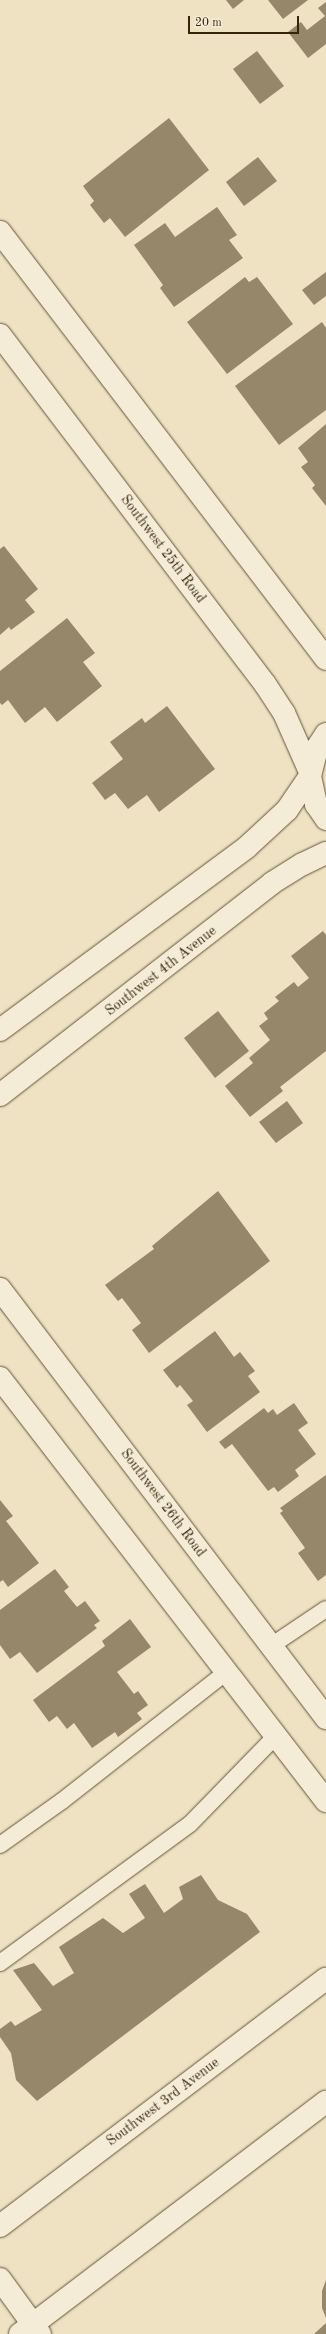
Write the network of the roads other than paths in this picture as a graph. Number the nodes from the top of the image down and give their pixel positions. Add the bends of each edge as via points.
1 (0, 232) edge
2 (0, 335) edge
3 (326, 659) edge
4 (326, 734) edge
5 (310, 774) junction
6 (326, 819) edge
7 (326, 853) edge
8 (0, 1030) edge
9 (0, 1095) edge
10 (0, 1289) edge
11 (0, 1378) edge
12 (326, 1609) edge
13 (271, 1646) junction
14 (226, 1673) junction
15 (326, 1718) edge
16 (276, 1737) junction
17 (326, 1801) edge
18 (0, 1845) edge
19 (0, 1962) edge
20 (326, 1979) edge
21 (326, 2102) edge
22 (0, 2226) edge
23 (0, 2279) edge
24 (31, 2331) edge

1 - 3 street
2 - 5 street, Southwest 25th Road via 266,684 284,713
4 - 5 street via 317,748
5 - 6 street via 316,804
5 - 8 street via 287,810 247,847
7 - 9 street, Southwest 4th Avenue via 272,883
10 - 13 street, Southwest 26th Road
11 - 14 street
12 - 13 lane
13 - 15 street, Southwest 26th Road
14 - 16 street
14 - 18 lane via 62,1801
16 - 17 street
16 - 19 lane via 190,1824
20 - 22 street, Southwest 3rd Avenue
21 - 24 street
23 - 24 street

